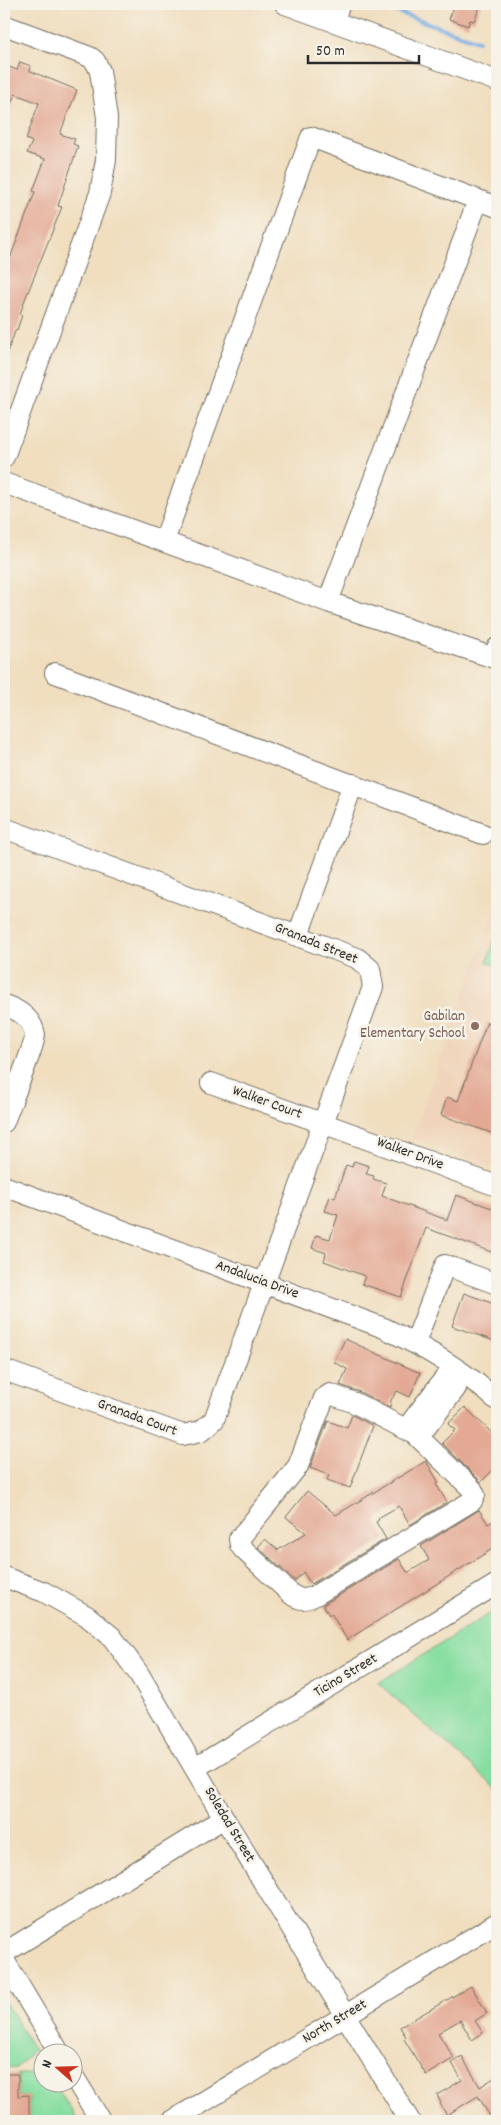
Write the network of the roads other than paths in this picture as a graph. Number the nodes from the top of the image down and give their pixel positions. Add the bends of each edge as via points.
1 (285, 4) edge
2 (337, 12) edge
3 (4, 25) edge
4 (497, 81) edge
5 (478, 200) junction
6 (497, 207) edge
7 (4, 457) edge
8 (4, 482) edge
9 (164, 540) junction
10 (328, 602) junction
11 (497, 648) edge
12 (55, 673) dead end
13 (353, 784) junction
14 (4, 828) edge
15 (483, 834) dead end
16 (298, 935) junction
17 (4, 1005) edge
18 (211, 1082) dead end
19 (4, 1122) edge
20 (323, 1123) junction
21 (4, 1186) edge
22 (497, 1186) edge
23 (265, 1282) junction
24 (497, 1284) edge
25 (415, 1343) junction
26 (4, 1370) edge
27 (456, 1376) junction
28 (497, 1400) edge
29 (414, 1430) junction
30 (4, 1577) edge
31 (497, 1584) edge
32 (195, 1768) junction
33 (224, 1818) junction
34 (497, 1923) edge
35 (4, 1953) edge
36 (4, 1960) edge
37 (345, 2015) junction
38 (53, 2042) edge
39 (82, 2090) edge
40 (101, 2121) edge
41 (172, 2121) edge
42 (410, 2121) edge

1 - 2 street
2 - 4 street
3 - 7 street via 95,61 103,82 108,138 100,194
5 - 6 street
5 - 9 street via 311,137
5 - 10 street
8 - 9 street
9 - 10 street
10 - 11 street via 494,658
12 - 13 street
13 - 15 street
13 - 16 street
14 - 16 street, Granada Street
16 - 20 street, Granada Street via 357,958 370,969 373,987
17 - 19 street via 30,1020 36,1037
18 - 20 street, Walker Court
20 - 22 street, Walker Drive
20 - 23 street, Granada Street
21 - 23 street, Andalucia Drive
23 - 25 street, Andalucia Drive
23 - 26 street, Granada Court via 214,1420 201,1431 183,1435
24 - 25 street via 445,1265
25 - 27 street, Andalucia Drive
27 - 28 street, Andalucia Drive
27 - 29 street via 444,1379 412,1420
29 - 29 street via 355,1403 327,1395 298,1466 242,1534 240,1545 292,1594 307,1599 472,1501 474,1491
30 - 32 street, Soledad Street via 44,1592 87,1616 112,1637 139,1674
31 - 32 street, Ticino Street
32 - 33 street, Soledad Street
33 - 35 street
33 - 37 street, Soledad Street
34 - 37 street, North Street
36 - 38 street
37 - 41 street, North Street
37 - 42 street, Soledad Street
39 - 40 street

